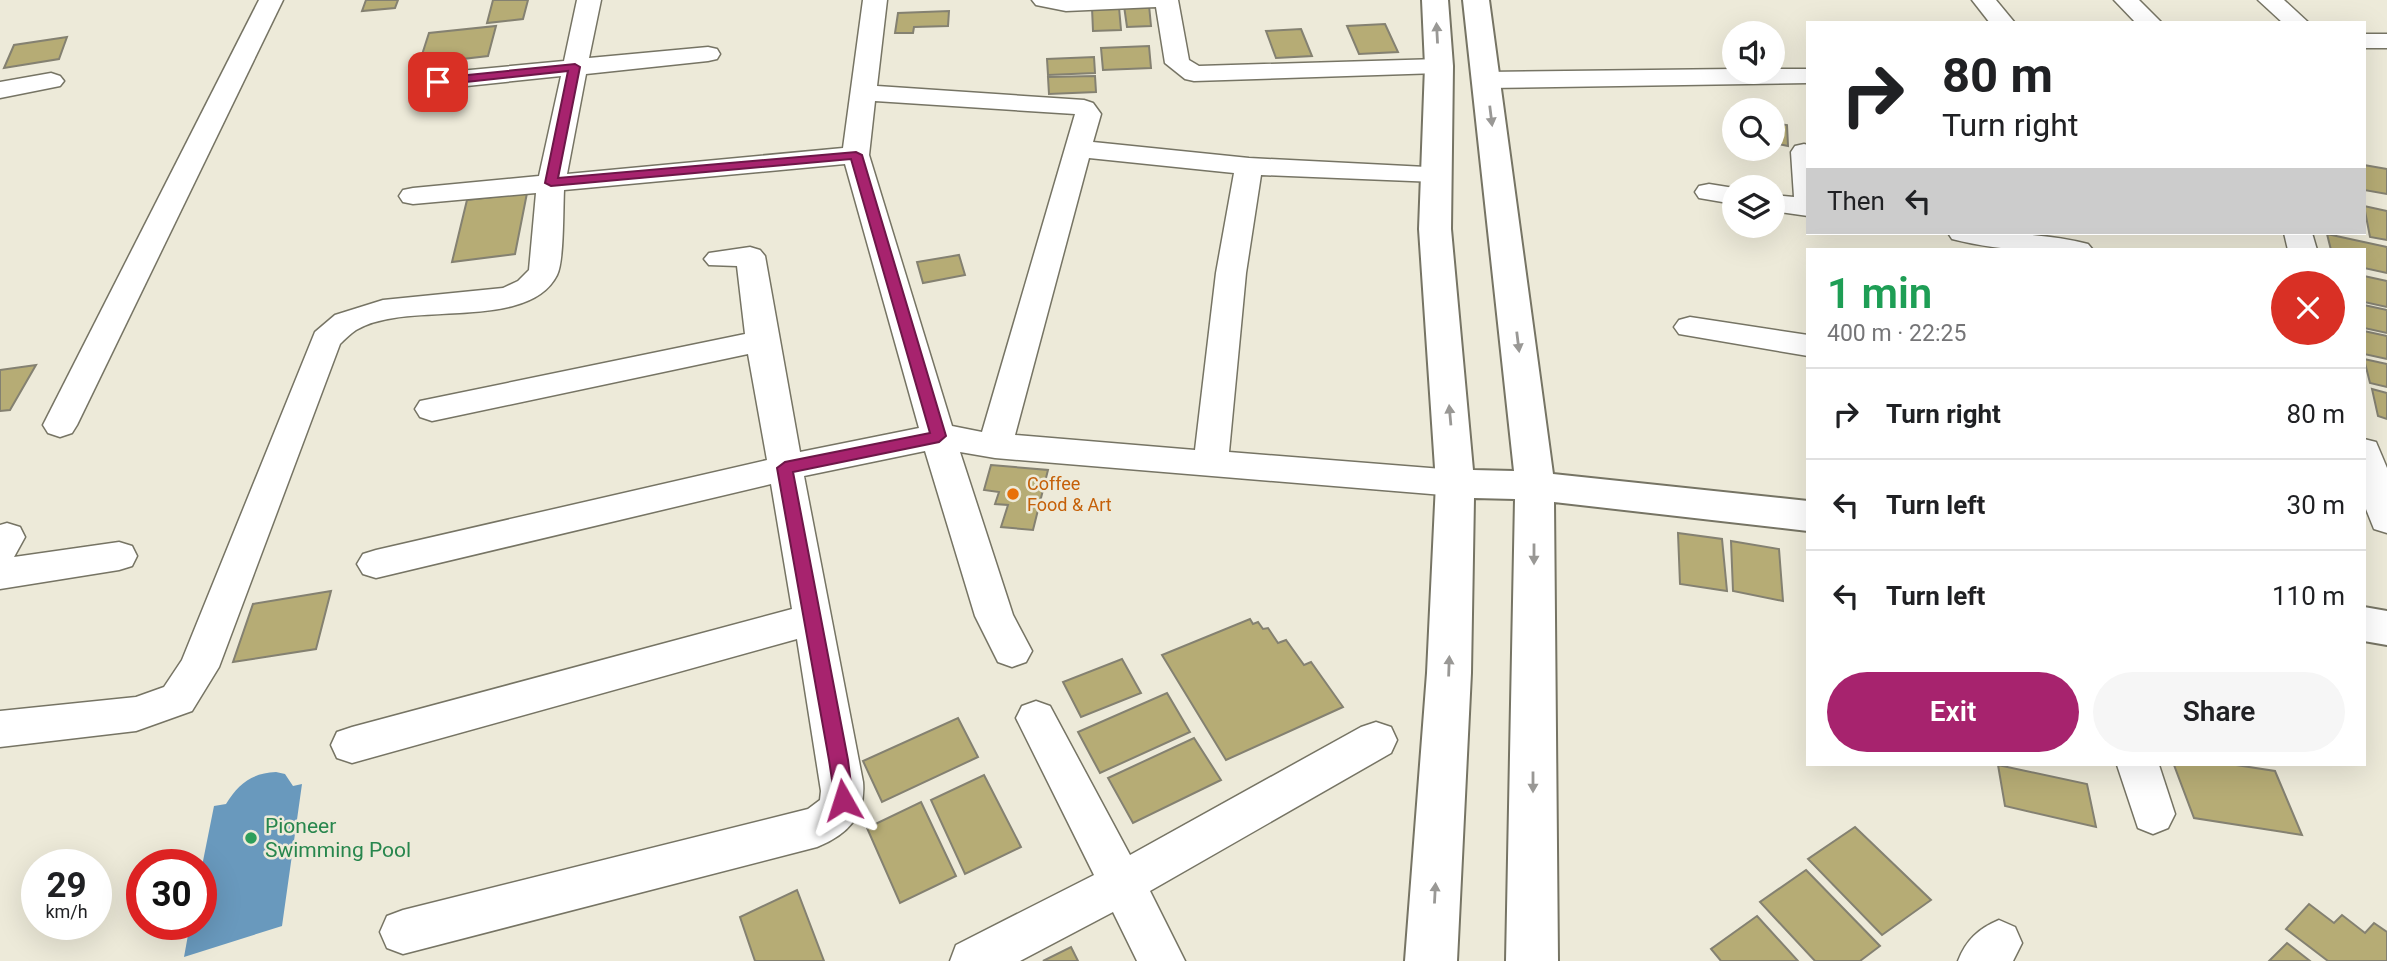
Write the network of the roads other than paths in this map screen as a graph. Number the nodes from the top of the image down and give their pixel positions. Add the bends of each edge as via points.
1 (271, 0) edge
2 (589, 0) edge
3 (875, 0) edge
4 (1044, 0) edge
5 (1156, 0) edge
6 (1166, 0) edge
7 (1435, 0) edge
8 (1476, 0) edge
9 (1984, 0) edge
10 (2126, 0) edge
11 (2270, 0) edge
12 (2001, 21) edge
13 (2148, 21) edge
14 (2295, 21) edge
15 (2366, 41) edge
16 (2387, 41) edge
17 (708, 54) dead end
18 (1439, 66) junction
19 (575, 67) junction
20 (1806, 76) edge
21 (1487, 80) junction
22 (51, 82) dead end
23 (438, 82) dead end
24 (0, 90) edge
25 (864, 93) junction
26 (1078, 149) junction
27 (1804, 152) dead end
28 (856, 155) junction
29 (1249, 166) junction
30 (1436, 174) junction
31 (1806, 179) edge
32 (551, 183) junction
33 (413, 196) dead end
34 (1785, 204) edge
35 (1806, 206) edge
36 (1976, 235) edge
37 (2064, 248) edge
38 (719, 259) dead end
39 (1690, 327) dead end
40 (762, 341) junction
41 (1806, 346) edge
42 (432, 409) dead end
43 (60, 425) dead end
44 (939, 436) junction
45 (995, 446) junction
46 (2366, 457) edge
47 (1211, 463) junction
48 (785, 468) junction
49 (1455, 483) junction
50 (1535, 486) junction
51 (1806, 519) edge
52 (2387, 519) edge
53 (120, 556) dead end
54 (376, 564) dead end
55 (0, 574) edge
56 (812, 619) junction
57 (2366, 624) edge
58 (2387, 628) edge
59 (1012, 650) dead end
60 (1036, 718) dead end
61 (0, 729) edge
62 (1376, 740) dead end
63 (352, 746) dead end
64 (2138, 766) edge
65 (2153, 814) dead end
66 (1121, 884) junction
67 (403, 932) dead end
68 (973, 961) edge
69 (1162, 961) edge
70 (1431, 961) edge
71 (1532, 961) edge

1 - 43 street
2 - 19 street
3 - 25 street
4 - 5 street via 1066,4
6 - 18 street via 1177,63 1194,74
18 -> 7 street
8 - 21 street
9 - 12 street
10 - 13 street
11 - 14 street
15 - 16 street
17 - 19 street
18 - 30 street
19 - 23 street
19 - 32 street
20 - 21 street
21 -> 50 street
22 - 24 street
25 - 26 street via 1082,106 1088,114
25 - 28 street
26 - 29 street
26 - 45 street
27 - 31 street
28 - 32 street
28 - 44 street
29 - 30 street
29 - 47 street via 1231,273
49 -> 30 street via 1435,229
32 - 33 street
32 - 61 street via 544,273 529,288 508,297 383,310 346,322 326,339 200,667 178,699 136,714
34 - 35 street
36 - 37 street
38 - 40 street via 750,256
39 - 41 street
40 - 42 street
40 - 48 street
44 - 45 street
44 - 48 street
44 - 59 street via 994,616
45 - 47 street
46 - 52 street
47 - 49 street
48 - 54 street
48 - 56 street
49 - 50 street
70 -> 49 street via 1449,673
50 - 51 street
50 -> 71 street
53 - 55 street
56 - 63 street
56 - 67 street via 839,760 843,800 835,818 817,827
57 - 58 street
60 - 66 street
62 - 66 street
64 - 65 street
66 - 68 street
66 - 69 street

